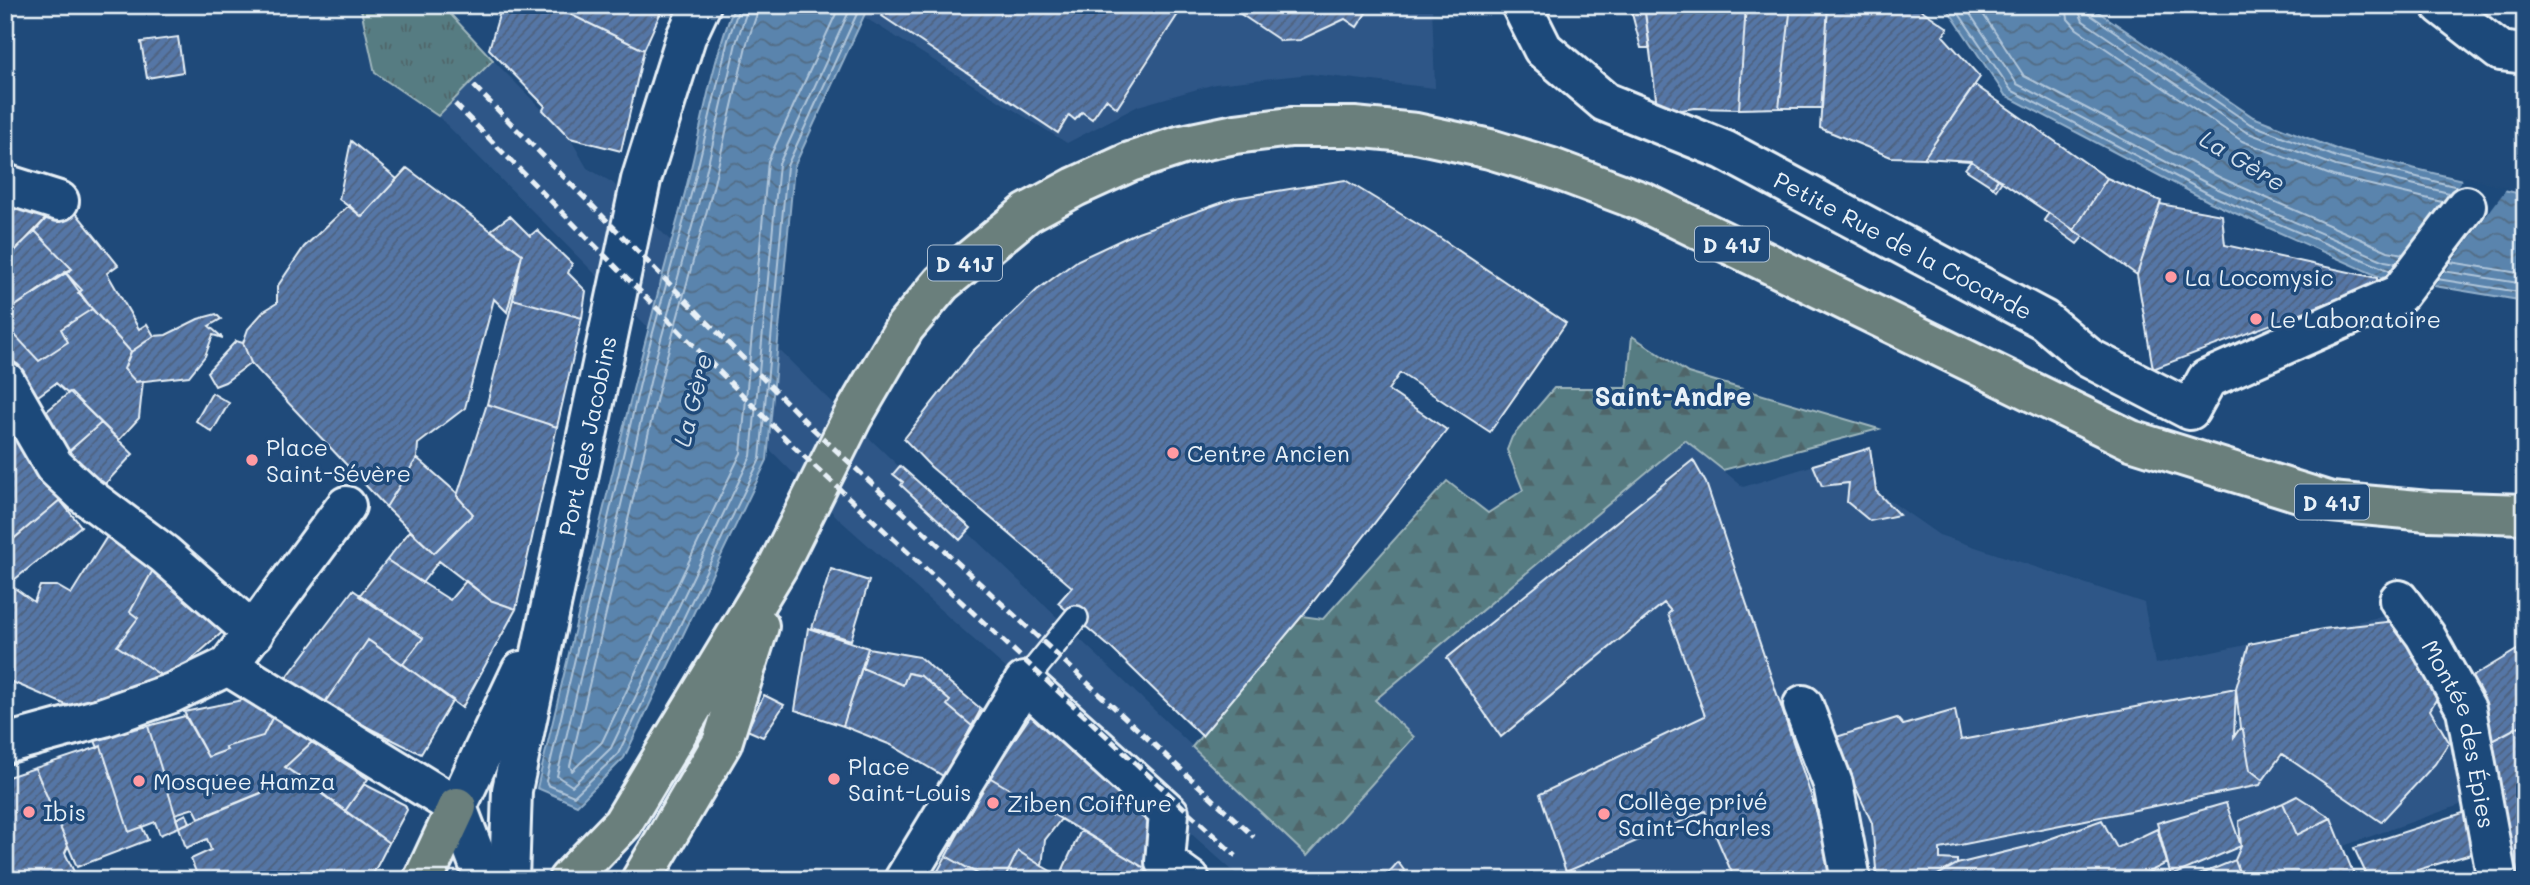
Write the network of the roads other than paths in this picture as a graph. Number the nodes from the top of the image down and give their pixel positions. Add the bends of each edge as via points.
1 (701, 5) edge
2 (1521, 5) edge
3 (2441, 5) edge
4 (2525, 54) edge
5 (5, 184) edge
6 (59, 201) dead end
7 (2466, 206) dead end
8 (5, 381) edge
9 (346, 506) dead end
10 (2525, 513) edge
11 (778, 566) junction
12 (2399, 600) dead end
13 (547, 615) junction
14 (1076, 618) dead end
15 (254, 633) junction
16 (228, 666) junction
17 (1024, 682) junction
18 (1803, 705) dead end
19 (13, 734) edge
20 (457, 807) junction
21 (637, 876) edge
22 (423, 880) edge
23 (485, 880) edge
24 (509, 880) edge
25 (568, 880) edge
26 (904, 880) edge
27 (1190, 880) edge
28 (1851, 880) edge
29 (2497, 880) edge

1 - 13 street, Port des Jacobins via 686,37 642,180
2 - 7 street, Petite Rue de la Cocarde via 1543,50 1605,102 1749,163 2044,320 2089,358 2190,410 2207,379 2399,294
3 - 4 street via 2500,51
5 - 6 street
8 - 15 street via 54,466
9 - 15 street
10 - 11 main road, D 41J via 2331,502 2131,440 1643,202 1552,168 1416,133 1291,127 1182,145 1130,162 1027,213 981,249 942,283 905,327 852,418
11 - 21 main road, D 41J via 722,743
11 - 25 main road, D 41J via 622,824
12 - 29 street, Montée des Épies via 2425,635 2466,709
13 - 20 street
13 - 24 street via 512,790
14 - 17 lane
15 - 16 street
16 - 19 street via 138,705
16 - 20 street
17 - 26 street
17 - 27 street via 1169,813 1165,862
18 - 28 street via 1833,784
20 - 22 main road
20 - 23 street

